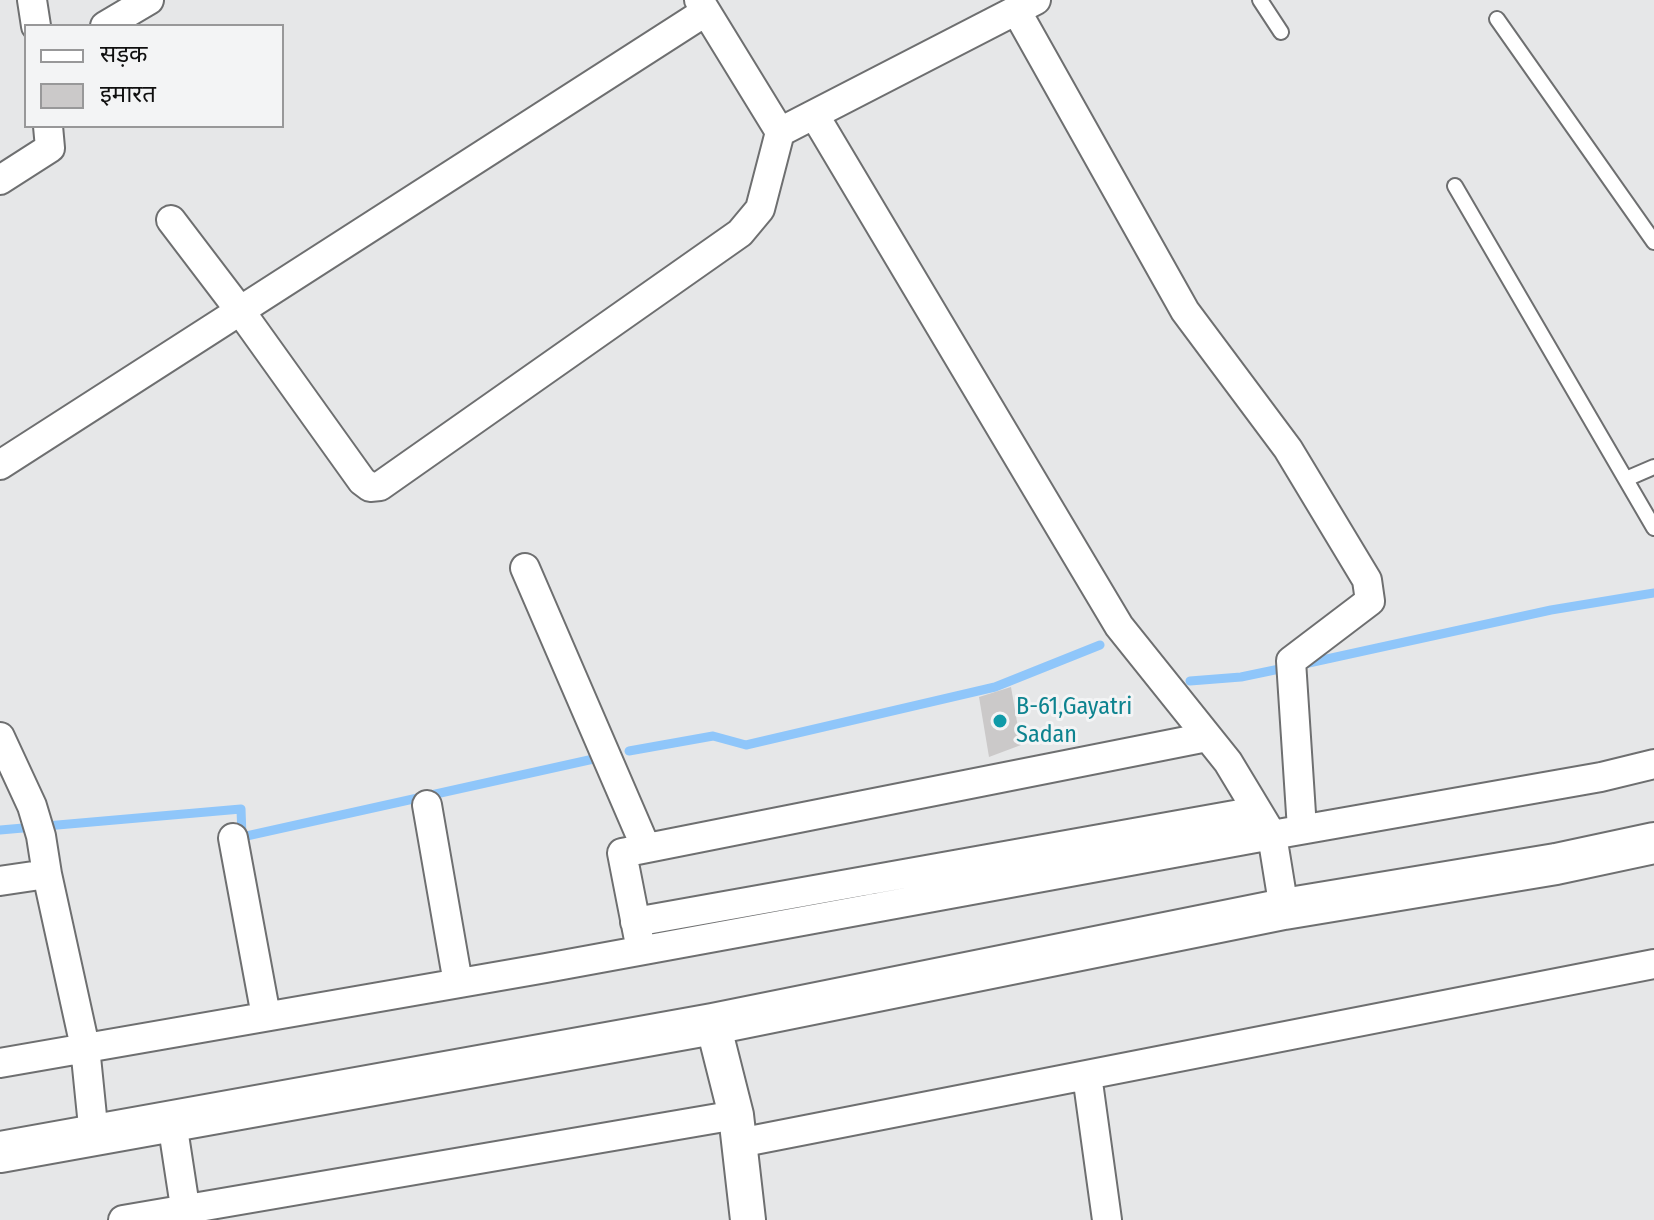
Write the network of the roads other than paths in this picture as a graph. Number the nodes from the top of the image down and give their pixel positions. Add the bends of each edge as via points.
1 (32, 0) edge
2 (149, 0) edge
3 (1260, 0) edge
4 (1026, 5) edge
5 (702, 6) edge
6 (1497, 19) dead end
7 (36, 24) edge
8 (108, 24) edge
9 (1281, 32) dead end
10 (815, 116) junction
11 (48, 128) edge
12 (780, 132) junction
13 (0, 180) edge
14 (1455, 186) dead end
15 (171, 220) dead end
16 (1654, 242) edge
17 (241, 312) junction
18 (0, 465) edge
19 (1654, 467) edge
20 (1626, 479) junction
21 (1654, 528) edge
22 (525, 568) dead end
23 (0, 737) edge
24 (1207, 737) junction
25 (1654, 764) edge
26 (427, 805) dead end
27 (1264, 823) junction
28 (1302, 829) junction
29 (233, 838) dead end
30 (1654, 843) edge
31 (646, 848) junction
32 (47, 874) junction
33 (0, 881) edge
34 (1284, 909) junction
35 (635, 922) junction
36 (641, 950) junction
37 (1654, 964) edge
38 (458, 983) junction
39 (266, 1016) junction
40 (713, 1024) junction
41 (85, 1047) junction
42 (0, 1063) edge
43 (1087, 1075) junction
44 (172, 1122) junction
45 (738, 1129) junction
46 (94, 1136) junction
47 (0, 1152) edge
48 (186, 1215) edge
49 (123, 1220) edge
50 (748, 1220) edge
51 (1107, 1220) edge

1 - 7 street
2 - 8 street
3 - 9 lane
4 - 10 street
4 - 28 street via 1185,311 1288,449 1367,580 1370,601 1291,661
5 - 12 street
5 - 17 street
6 - 16 lane
10 - 12 street
10 - 24 street via 1119,626
11 - 13 street via 50,148
12 - 17 street via 760,209 740,233 380,486 362,481
14 - 20 lane
15 - 17 street
17 - 18 street
19 - 20 lane
20 - 21 lane
22 - 31 street
23 - 32 street via 32,806
24 - 27 street
24 - 31 street
25 - 28 street
26 - 38 street
27 - 28 street
27 - 34 street
27 - 35 street
27 - 36 street
29 - 39 street
30 - 34 main road
31 - 35 street via 622,853
32 - 33 street
32 - 41 street
34 - 40 main road
35 - 36 street
36 - 38 street
37 - 43 street
38 - 39 street
39 - 41 street
40 - 44 main road
40 - 45 street
41 - 42 street
41 - 46 street
43 - 45 street
43 - 51 street
44 - 46 main road
44 - 48 street
45 - 48 street
45 - 50 street
46 - 47 main road
48 - 49 street

